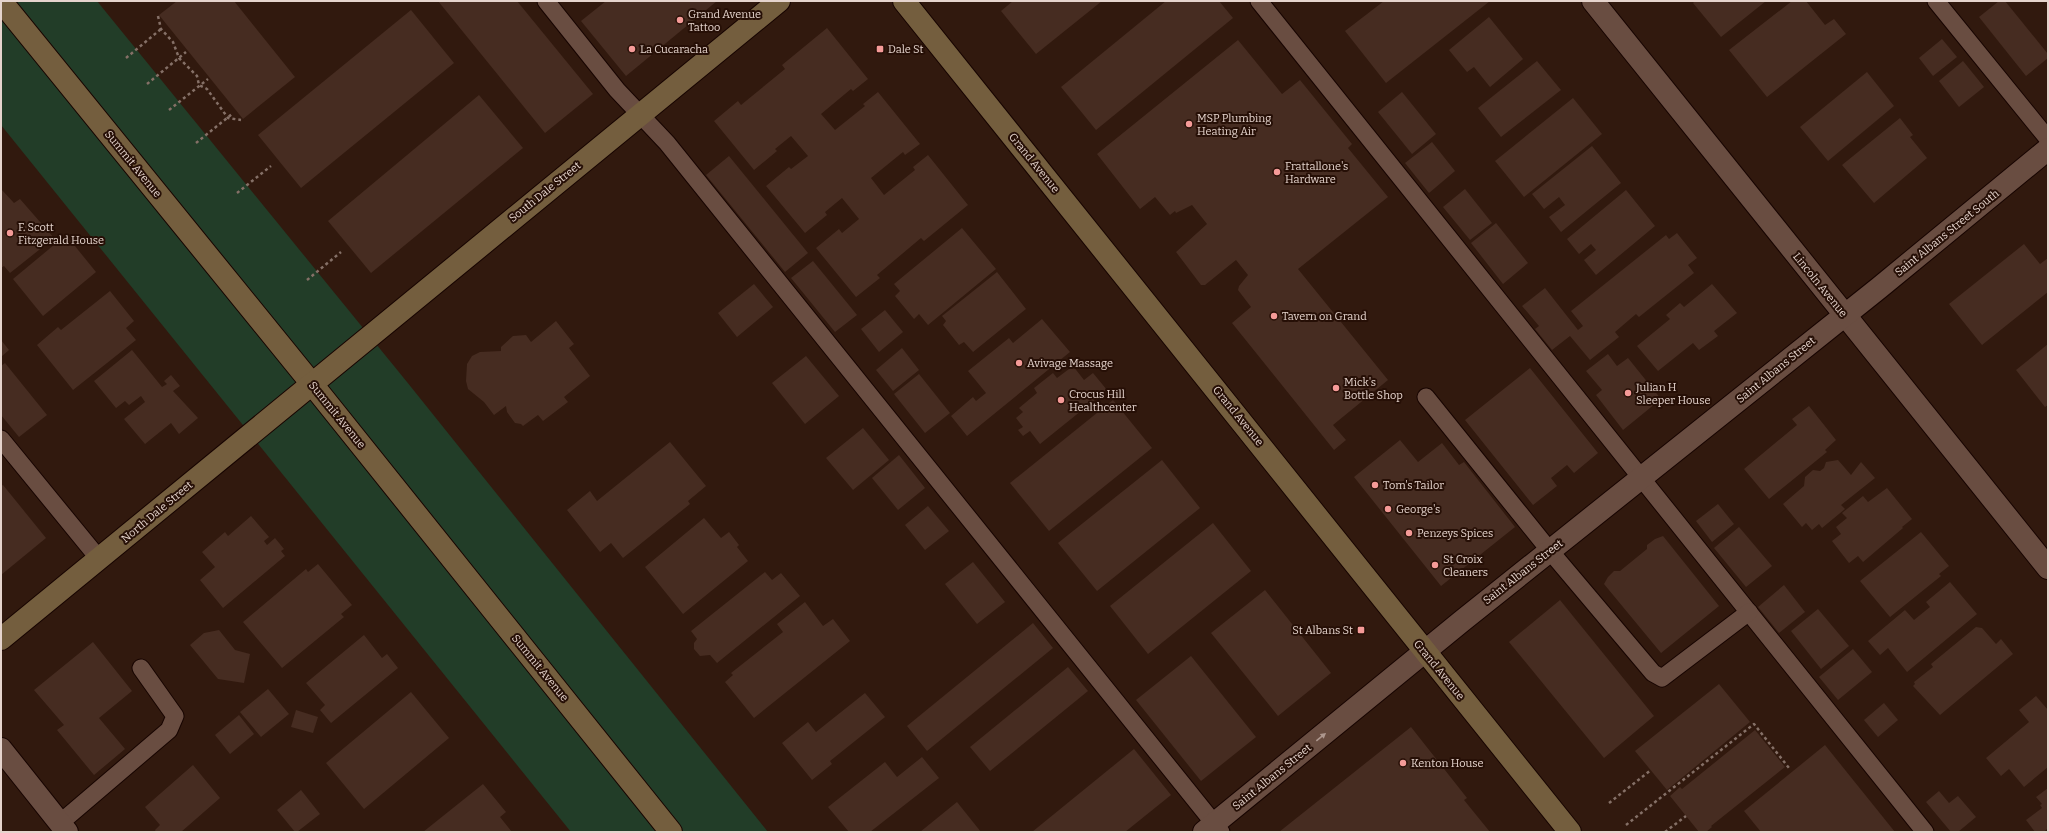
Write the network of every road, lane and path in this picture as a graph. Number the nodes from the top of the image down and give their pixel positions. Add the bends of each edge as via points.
1 (1, 1) edge
2 (546, 1) edge
3 (779, 1) edge
4 (904, 1) edge
5 (1259, 1) edge
6 (1593, 1) edge
7 (1936, 1) edge
8 (158, 16) dead end
9 (161, 29) junction
10 (186, 52) dead end
11 (126, 58) dead end
12 (179, 58) junction
13 (208, 78) dead end
14 (147, 84) dead end
15 (199, 85) junction
16 (168, 110) dead end
17 (232, 114) dead end
18 (640, 114) junction
19 (228, 118) junction
20 (240, 120) dead end
21 (2048, 139) edge
22 (196, 143) dead end
23 (2048, 149) edge
24 (270, 166) dead end
25 (237, 193) dead end
26 (340, 252) dead end
27 (307, 280) dead end
28 (1845, 316) junction
29 (312, 384) junction
30 (1426, 397) dead end
31 (1, 439) edge
32 (1641, 478) junction
33 (1550, 551) junction
34 (100, 560) junction
35 (2048, 568) edge
36 (1749, 612) junction
37 (1, 639) edge
38 (1425, 653) junction
39 (141, 668) dead end
40 (1, 750) edge
41 (1789, 768) dead end
42 (1651, 770) dead end
43 (1609, 803) dead end
44 (1686, 816) dead end
45 (1626, 825) dead end
46 (63, 827) edge
47 (1213, 829) edge
48 (671, 832) edge
49 (1570, 832) edge
50 (1665, 832) edge
51 (1925, 832) edge

1 - 29 main road, Summit Avenue
2 - 18 lane via 617,90
3 - 18 main road, South Dale Street
4 - 38 main road, Grand Avenue
5 - 32 lane
6 - 28 street, Lincoln Avenue
7 - 21 lane
8 - 9 path
9 - 11 path
9 - 12 path via 173,42
10 - 12 path
12 - 14 path
12 - 15 path via 197,76
13 - 15 path
15 - 16 path
15 - 19 path via 207,89
17 - 19 path
18 - 29 main road, South Dale Street
18 - 47 lane via 667,143
19 - 20 path
19 - 22 path
23 - 28 street, Saint Albans Street South
24 - 25 path
26 - 27 path
28 - 32 street, Saint Albans Street
28 - 35 street, Lincoln Avenue
29 - 34 main road, North Dale Street
29 - 48 main road, Summit Avenue
30 - 33 lane
31 - 34 lane
32 - 33 street, Saint Albans Street
32 - 36 lane
33 - 36 lane via 1653,673 1662,678
33 - 38 street, Saint Albans Street
34 - 37 main road, North Dale Street
36 - 51 lane
47 -> 38 street, Saint Albans Street
38 - 49 main road, Grand Avenue
39 - 46 lane via 175,716 169,730
40 - 46 street
41 - 45 path via 1754,724
42 - 43 path
44 - 50 path

